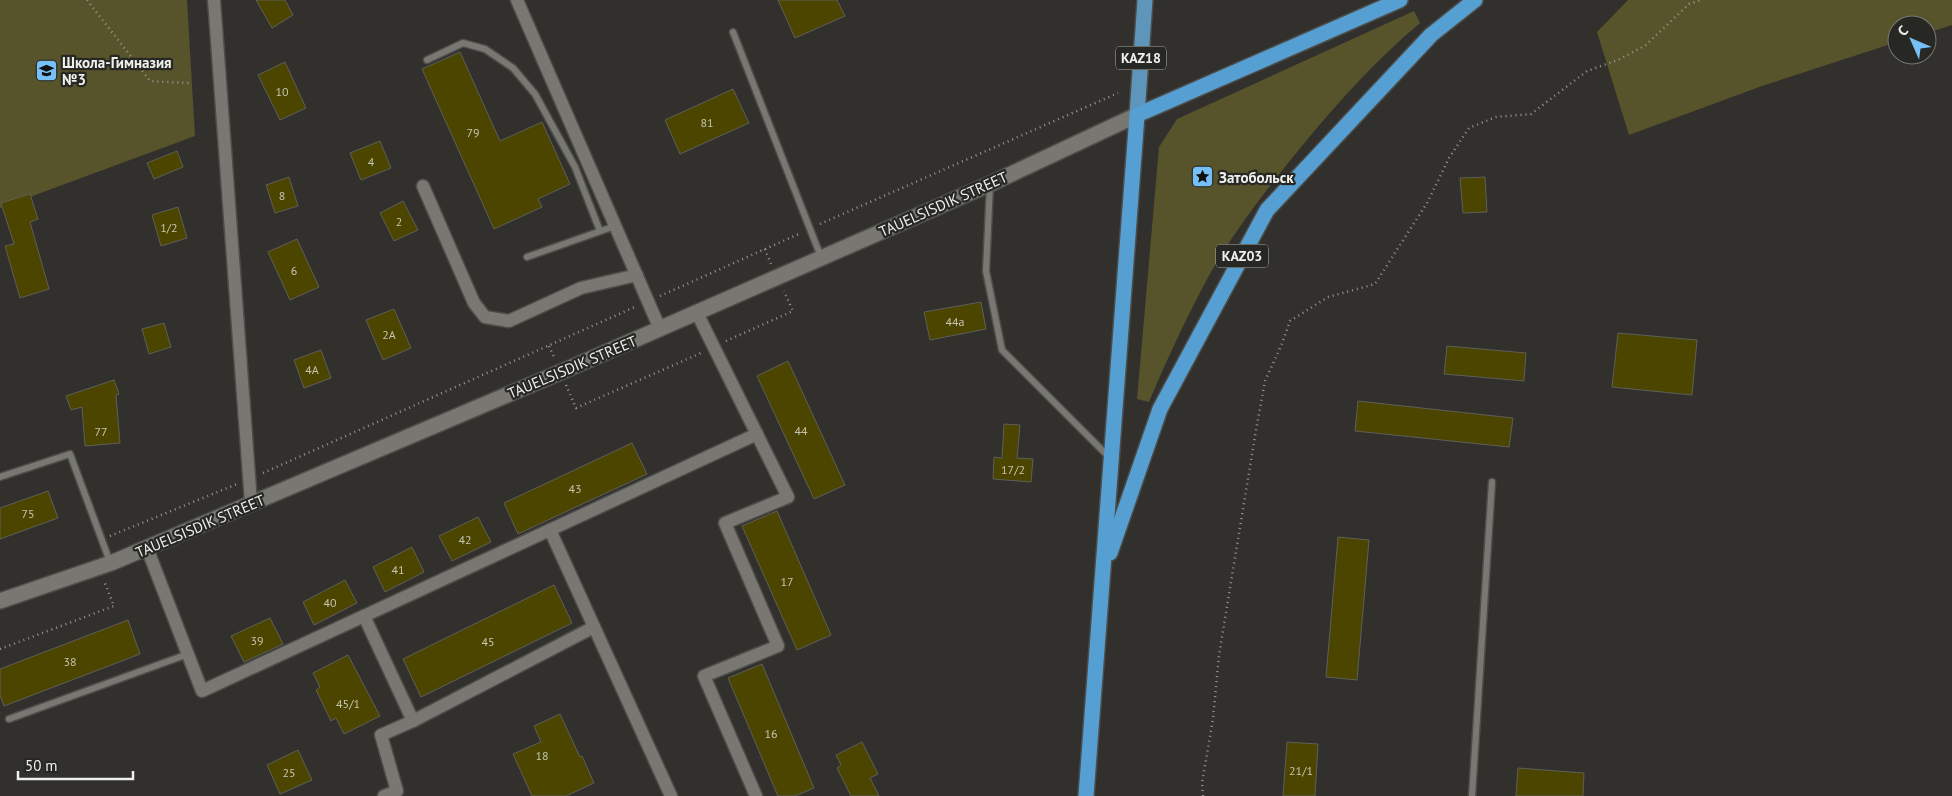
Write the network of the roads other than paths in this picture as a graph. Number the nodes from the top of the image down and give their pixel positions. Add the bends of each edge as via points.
1 (214, 0) edge
2 (517, 0) edge
3 (1145, 0) edge
4 (1400, 0) edge
5 (1475, 0) edge
6 (1377, 5) edge
7 (734, 32) dead end
8 (427, 60) dead end
9 (1137, 115) junction
10 (990, 184) junction
11 (423, 186) dead end
12 (615, 226) junction
13 (600, 231) junction
14 (527, 257) dead end
15 (822, 258) junction
16 (637, 276) junction
17 (697, 314) junction
18 (660, 329) junction
19 (757, 434) junction
20 (1112, 459) junction
21 (0, 477) edge
22 (1492, 482) dead end
23 (252, 503) junction
24 (550, 530) junction
25 (147, 548) junction
26 (105, 565) junction
27 (1103, 573) junction
28 (0, 601) edge
29 (364, 616) junction
30 (594, 627) junction
31 (188, 654) junction
32 (9, 719) dead end
33 (413, 721) junction
34 (384, 796) edge
35 (671, 796) edge
36 (756, 796) edge
37 (1086, 796) edge
38 (1472, 796) edge

1 - 23 street
2 - 12 street
3 - 9 main road, KAZ18
4 - 6 highway
5 - 27 highway, KАZ03 via 1431,35 1267,210 1160,409
6 - 9 highway
7 - 15 lane
8 - 13 lane via 463,43 485,49 513,68 535,94 575,167
9 - 10 street, TAUELSISDIK STREET
9 - 20 highway, KАZ03
10 - 15 street, TAUELSISDIK STREET
10 - 20 lane via 986,271 1002,350
11 - 16 street via 474,303 485,317 510,320 581,288
12 - 13 lane
12 - 16 street
13 - 14 lane
15 - 17 street, TAUELSISDIK STREET
16 - 18 street
17 - 18 street, TAUELSISDIK STREET
17 - 19 street
18 - 23 street, TAUELSISDIK STREET
19 - 24 street
19 - 36 street via 788,497 725,523 778,646 704,676
20 - 27 highway, KАZ03
21 - 26 lane via 70,454 102,539
22 - 38 lane
23 - 25 street, TAUELSISDIK STREET
24 - 29 street
24 - 30 street
25 - 26 street, TAUELSISDIK STREET
25 - 31 street
26 - 28 street, TAUELSISDIK STREET
27 - 37 highway, KАZ03
29 - 31 street via 202,691
29 - 33 street
30 - 33 street
30 - 35 street
31 - 32 lane
33 - 34 street via 381,735 397,791

